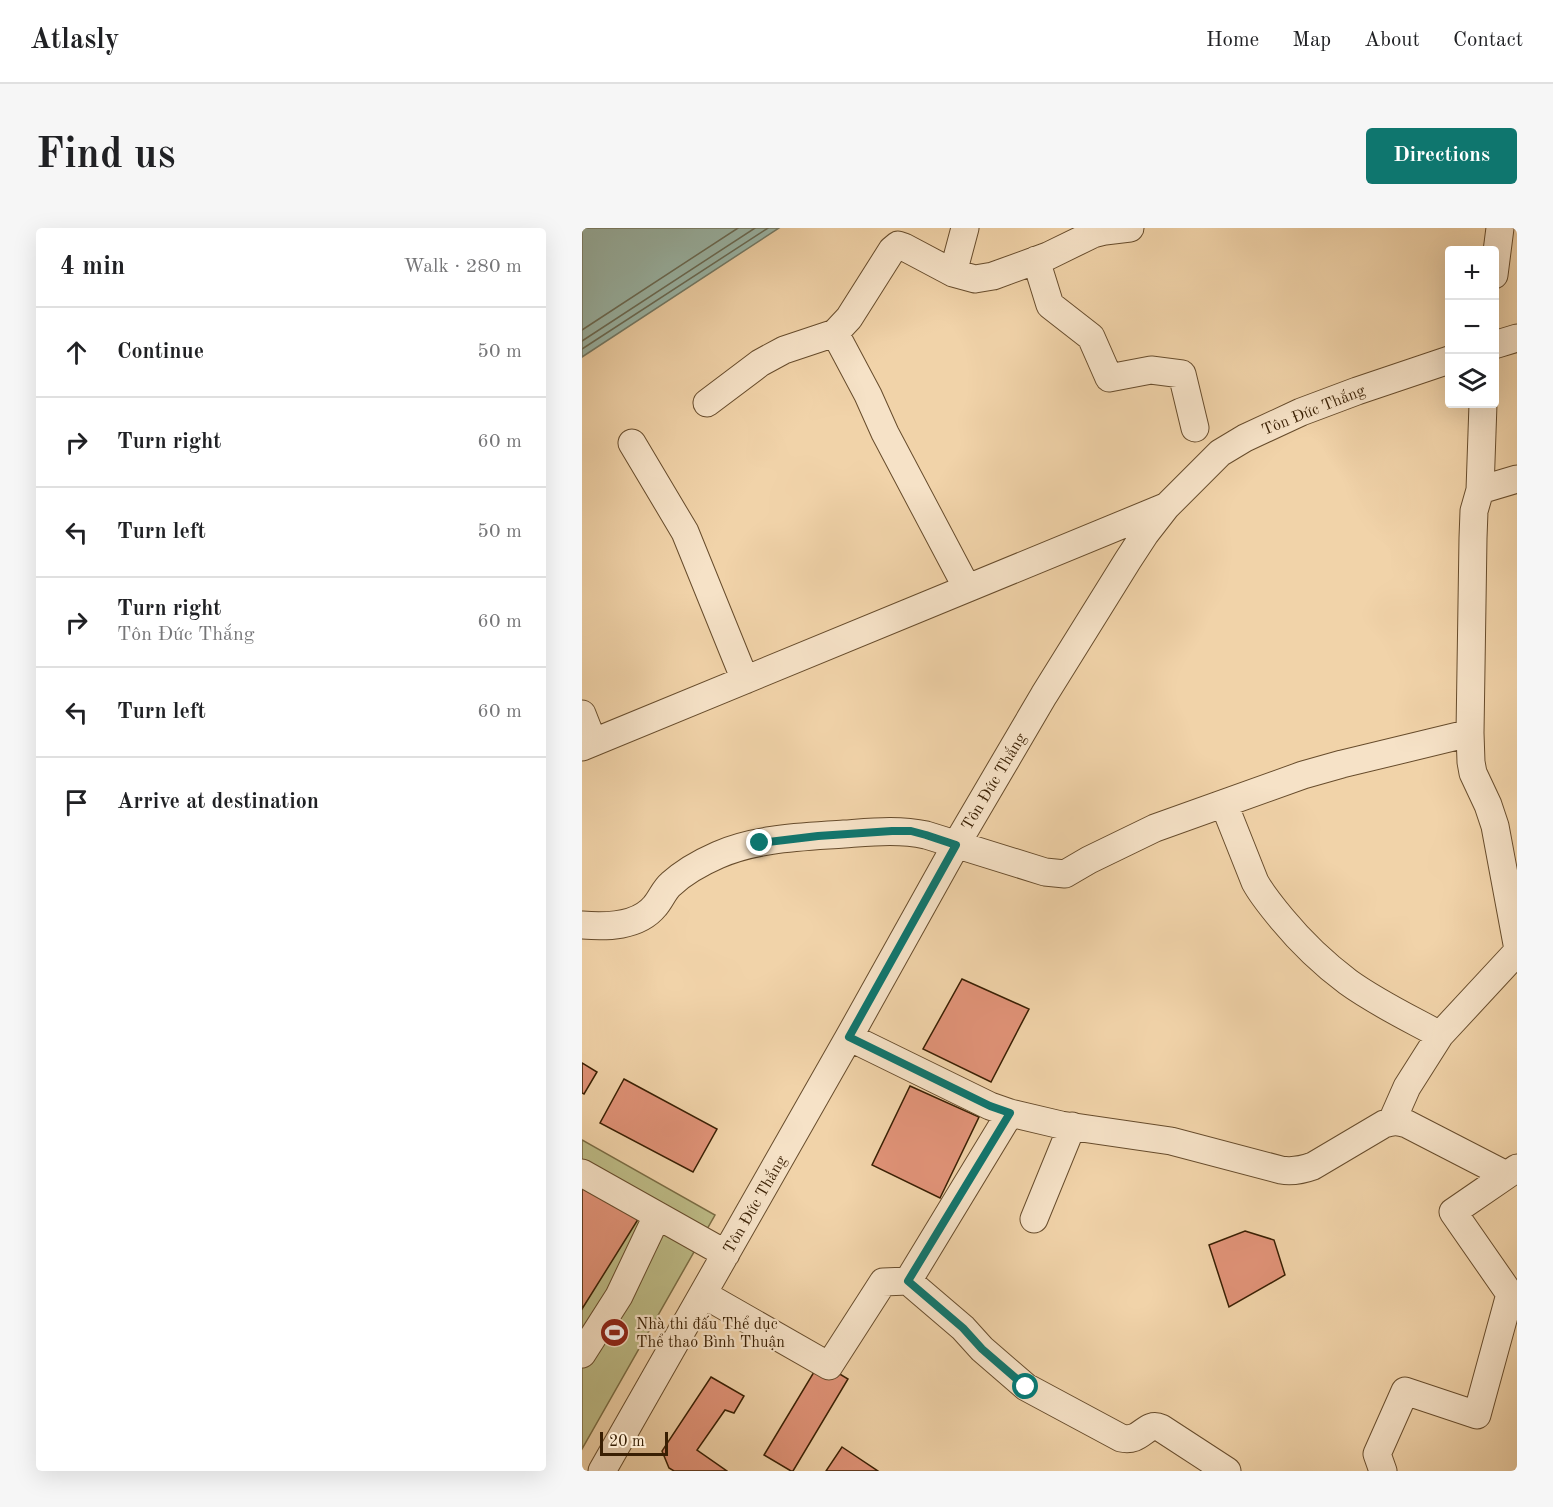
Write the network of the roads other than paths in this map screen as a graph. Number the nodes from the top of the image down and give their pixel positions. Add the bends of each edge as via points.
1 (965, 228) edge
2 (1131, 228) edge
3 (1500, 228) edge
4 (1498, 246) edge
5 (1036, 260) junction
6 (953, 273) junction
7 (835, 333) junction
8 (1517, 338) edge
9 (1499, 343) edge
10 (1445, 361) edge
11 (707, 404) dead end
12 (1483, 408) edge
13 (1195, 428) dead end
14 (632, 443) dead end
15 (1517, 479) edge
16 (1480, 490) junction
17 (1166, 507) junction
18 (967, 588) junction
19 (745, 680) junction
20 (582, 714) edge
21 (1470, 733) junction
22 (587, 745) edge
23 (1224, 804) junction
24 (1507, 839) edge
25 (956, 845) junction
26 (582, 925) edge
27 (1517, 944) edge
28 (1517, 951) edge
29 (1440, 1035) junction
30 (849, 1037) junction
31 (1010, 1113) junction
32 (1392, 1121) junction
33 (1072, 1126) junction
34 (1512, 1171) edge
35 (582, 1173) edge
36 (657, 1216) junction
37 (1034, 1219) dead end
38 (726, 1254) junction
39 (908, 1281) junction
40 (703, 1294) junction
41 (582, 1354) edge
42 (602, 1471) edge
43 (1227, 1471) edge
44 (1383, 1471) edge

1 - 6 street
2 - 5 street via 1093,234
3 - 4 street
5 - 6 street via 975,279
5 - 13 street via 1050,305 1090,337 1109,378 1151,370 1182,375
6 - 7 street via 898,246
7 - 11 street via 784,350 760,363
7 - 18 street
8 - 9 street
10 - 17 street, Tôn Đức Thắng via 1300,412 1245,438 1221,453
12 - 16 street
14 - 19 street via 685,532
15 - 16 street
16 - 21 street via 1474,511
17 - 18 street
17 - 25 street, Tôn Đức Thắng via 1116,579
18 - 19 street
19 - 22 street
20 - 22 street
21 - 23 street via 1324,769
21 - 24 street via 1473,773 1495,826
23 - 25 street via 1155,828 1065,874 1045,872
23 - 29 street via 1255,882 1289,927 1350,983
24 - 27 street
25 - 26 street via 911,831 892,831 746,846 716,856 681,876 668,886 651,911 638,919 620,924
25 - 30 street, Tôn Đức Thắng
28 - 29 street
29 - 32 street via 1407,1087
30 - 31 street
30 - 38 street, Tôn Đức Thắng
31 - 33 street
31 - 39 street
32 - 33 street via 1313,1166 1290,1171 1171,1141
32 - 34 street
33 - 37 street
34 - 44 street via 1453,1212 1510,1294 1477,1415 1405,1391 1377,1454
35 - 36 street
36 - 38 street
36 - 41 street via 619,1296
38 - 40 street, Tôn Đức Thắng
39 - 40 street via 883,1282 829,1366
39 - 43 street via 1026,1387 1120,1438 1137,1438 1150,1426 1161,1428
40 - 42 street, Tôn Đức Thắng

